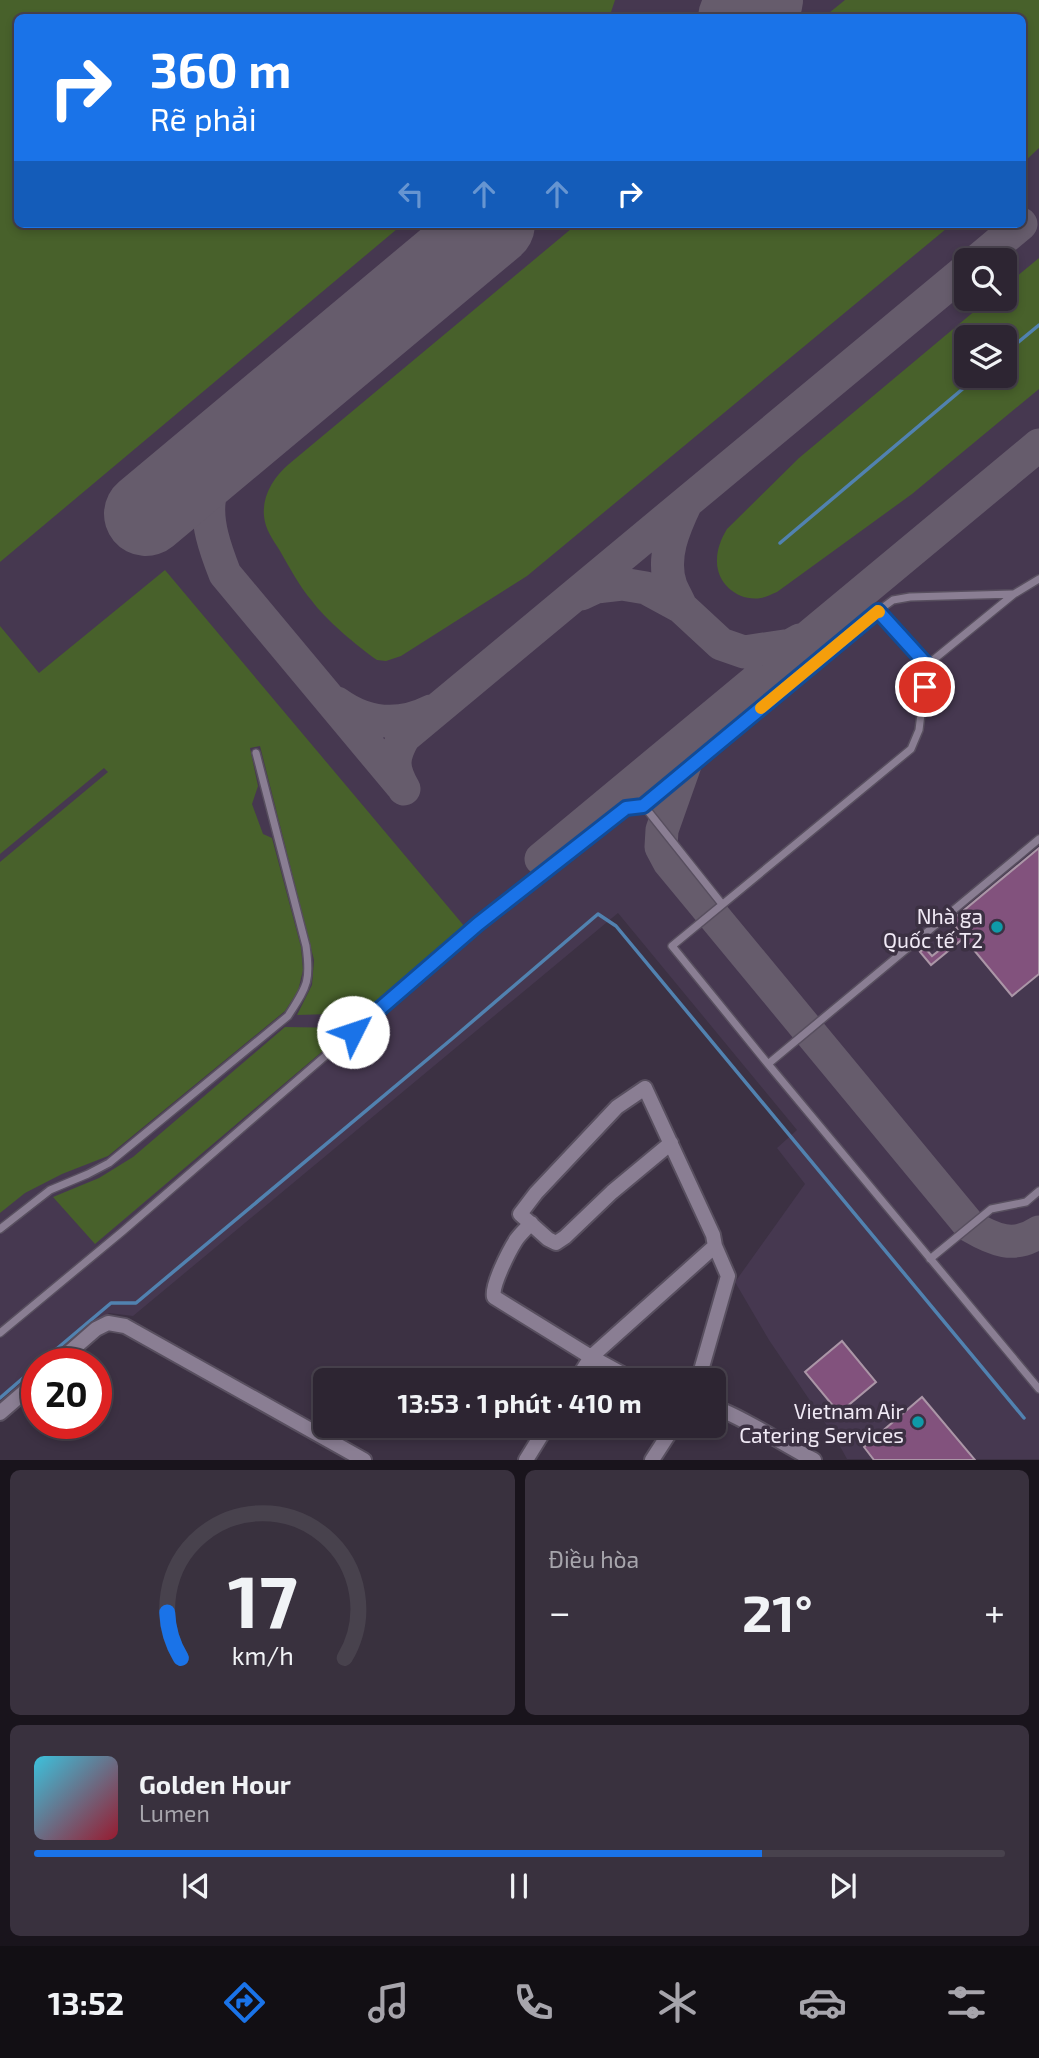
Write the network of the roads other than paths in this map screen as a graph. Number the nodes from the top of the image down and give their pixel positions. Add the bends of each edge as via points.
1 (1039, 579) edge
2 (1014, 594) junction
3 (878, 611) junction
4 (927, 665) junction
5 (256, 753) dead end
6 (643, 806) junction
7 (1039, 839) edge
8 (722, 904) junction
9 (768, 1064) junction
10 (671, 1143) junction
11 (1039, 1191) edge
12 (531, 1223) junction
13 (0, 1230) edge
14 (715, 1246) junction
15 (930, 1259) junction
16 (0, 1334) edge
17 (74, 1348) edge
18 (591, 1357) junction
19 (584, 1368) edge
20 (611, 1368) edge
21 (702, 1368) edge
22 (1039, 1389) edge
23 (21, 1395) edge
24 (0, 1413) edge
25 (726, 1413) edge
26 (540, 1438) edge
27 (666, 1438) edge
28 (790, 1455) edge
29 (364, 1460) edge
30 (526, 1460) edge
31 (652, 1460) edge
32 (814, 1460) edge

1 - 2 lane
2 - 3 lane via 909,597 893,600
2 - 4 lane
3 - 4 lane
3 - 6 lane
4 - 8 lane via 919,730 911,749
5 - 13 lane via 306,946 310,970 305,989 288,1016 109,1163 50,1190
6 - 8 lane
6 - 16 lane via 626,808 478,924
7 - 9 lane
8 - 9 lane via 672,946
9 - 15 lane
10 - 12 street via 556,1243
10 - 12 street via 645,1088 617,1107 536,1193 520,1214
10 - 14 street
11 - 15 lane via 1026,1202 991,1209
12 - 18 street via 516,1239 494,1297
14 - 18 street
14 - 21 street via 728,1276
15 - 22 lane
17 - 29 street via 108,1323 125,1326
18 - 19 street
18 - 20 street
23 - 24 street
25 - 28 street via 768,1433
26 - 30 street
27 - 31 street
28 - 32 street

